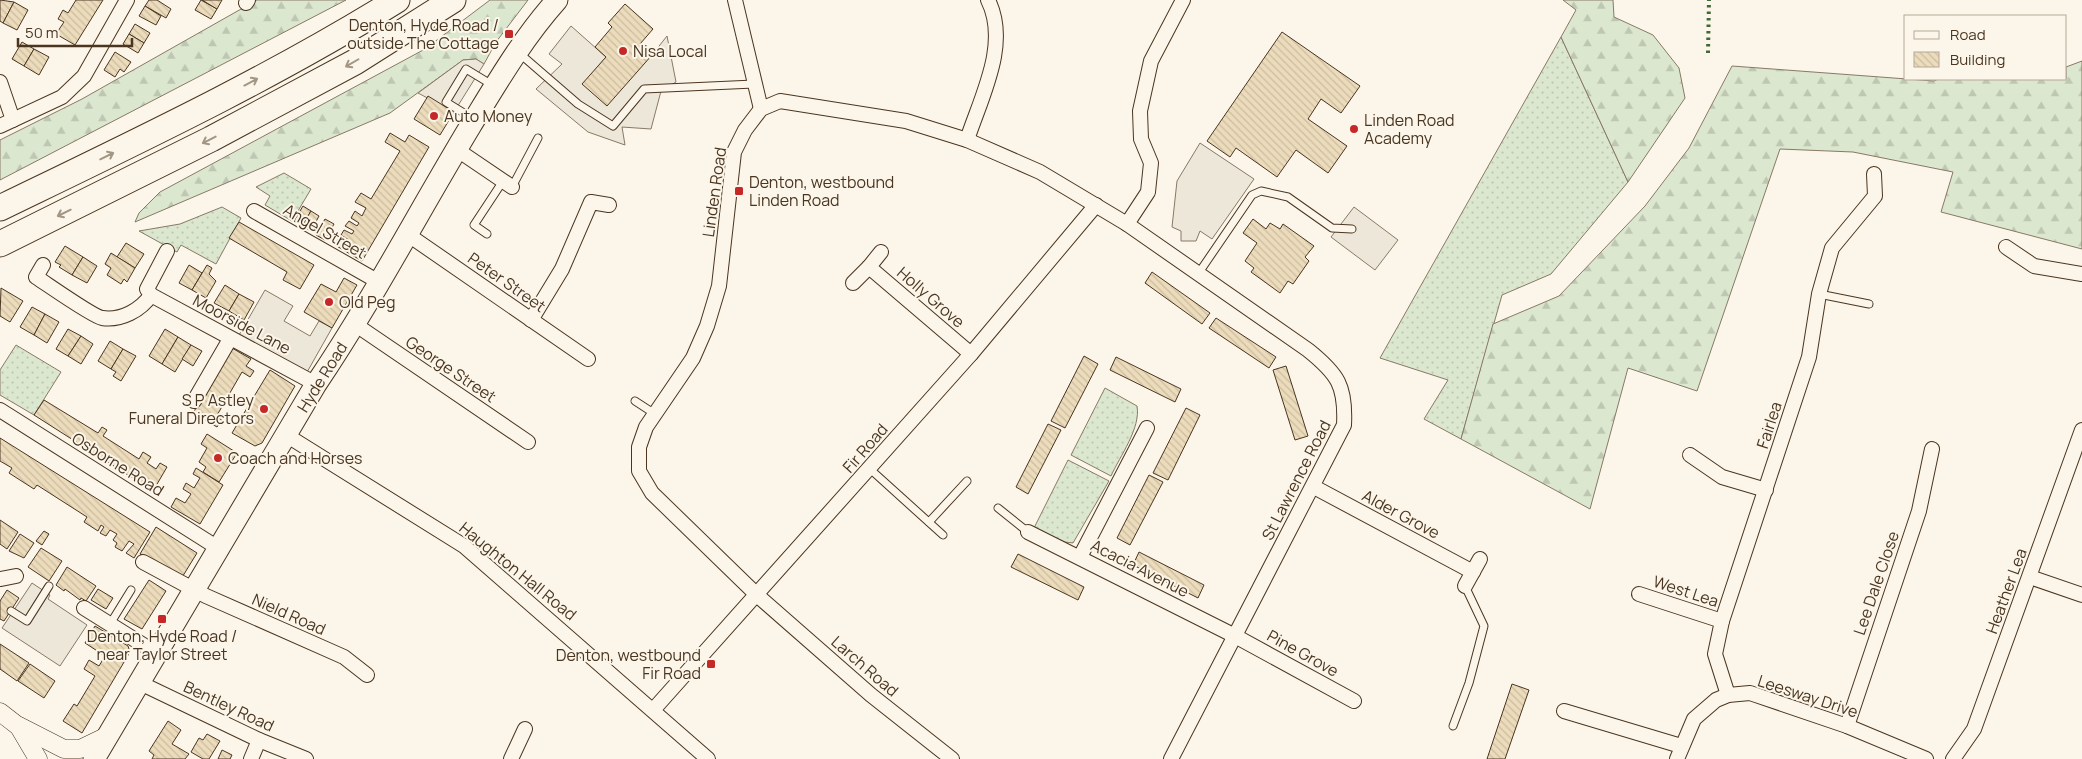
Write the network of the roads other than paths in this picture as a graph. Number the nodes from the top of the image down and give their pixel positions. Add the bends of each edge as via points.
1 (127, 0) edge
2 (397, 0) edge
3 (453, 0) edge
4 (557, 0) edge
5 (735, 0) edge
6 (988, 0) edge
7 (1184, 0) edge
8 (516, 51) junction
9 (0, 82) edge
10 (754, 84) junction
11 (494, 86) junction
12 (761, 109) junction
13 (475, 119) junction
14 (13, 120) junction
15 (0, 126) edge
16 (538, 138) dead end
17 (967, 140) junction
18 (456, 150) junction
19 (1874, 174) dead end
20 (508, 184) junction
21 (609, 205) dead end
22 (1096, 205) junction
23 (0, 208) edge
24 (254, 211) dead end
25 (1132, 229) junction
26 (1352, 229) dead end
27 (406, 234) junction
28 (487, 234) dead end
29 (0, 244) edge
30 (2006, 248) dead end
31 (167, 251) dead end
32 (881, 252) dead end
33 (43, 265) dead end
34 (868, 267) junction
35 (1198, 274) junction
36 (2082, 274) edge
37 (379, 282) junction
38 (853, 283) dead end
39 (1819, 294) junction
40 (151, 295) junction
41 (1869, 304) dead end
42 (531, 320) junction
43 (356, 325) junction
44 (230, 339) junction
45 (971, 354) junction
46 (588, 359) dead end
47 (316, 384) junction
48 (194, 401) dead end
49 (636, 401) dead end
50 (0, 410) edge
51 (655, 414) junction
52 (1147, 428) dead end
53 (2082, 430) edge
54 (286, 435) junction
55 (528, 442) dead end
56 (1932, 449) dead end
57 (1690, 455) dead end
58 (870, 469) junction
59 (967, 481) dead end
60 (1314, 487) junction
61 (1766, 490) junction
62 (998, 508) dead end
63 (929, 522) junction
64 (1028, 532) joint
65 (943, 535) dead end
66 (218, 548) junction
67 (1080, 557) junction
68 (1480, 559) dead end
69 (143, 562) dead end
70 (1473, 572) junction
71 (16, 576) dead end
72 (2030, 577) junction
73 (0, 578) edge
74 (49, 586) dead end
75 (1465, 586) joint
76 (194, 589) junction
77 (131, 590) dead end
78 (1639, 594) dead end
79 (2082, 595) edge
80 (758, 596) junction
81 (84, 608) dead end
82 (11, 611) dead end
83 (1722, 621) junction
84 (110, 624) junction
85 (1235, 636) junction
86 (156, 653) junction
87 (367, 674) dead end
88 (138, 682) junction
89 (1728, 695) junction
90 (1354, 701) dead end
91 (654, 709) junction
92 (1564, 710) dead end
93 (0, 712) edge
94 (19, 726) junction
95 (1453, 726) dead end
96 (1847, 726) junction
97 (525, 729) dead end
98 (107, 736) junction
99 (259, 740) junction
100 (1679, 752) edge
101 (38, 759) edge
102 (58, 759) edge
103 (94, 759) edge
104 (251, 759) edge
105 (306, 759) edge
106 (511, 759) edge
107 (708, 759) edge
108 (952, 759) edge
109 (1171, 759) edge
110 (1926, 759) edge
111 (1953, 759) edge

1 - 14 street via 84,76 62,97
23 -> 2 highway via 138,141 344,33
3 -> 29 highway via 355,62 211,139
4 - 8 main road, Hyde Road
5 - 10 street
6 - 17 street via 998,31 991,66
7 - 25 street via 1151,61 1140,111 1141,139 1151,163 1148,192
8 - 10 lane via 578,104 613,126 644,89
8 - 11 main road, Hyde Road
9 - 14 street
10 - 12 street
11 - 13 main road, Hyde Road
11 - 13 lane via 466,69 446,102
12 - 17 street via 780,101 826,107 906,121
12 - 51 street, Linden Road via 734,152 719,286 707,326 693,358
13 - 18 main road, Hyde Road
14 - 15 street
16 - 20 lane
17 - 22 street via 1040,172
18 - 20 street
18 - 27 main road, Hyde Road
19 - 39 street, Fairlea via 1875,196 1832,248
20 - 28 lane via 474,225
21 - 42 street via 591,202 562,269
22 - 25 street
22 - 45 street, Fir Road
24 - 37 street, Angel Street
25 - 35 street, St Lawrence Road
26 - 35 lane via 1332,228 1288,197 1260,191 1252,195
27 - 37 main road, Hyde Road
27 - 42 street, Peter Street
30 - 36 street via 2034,266
31 - 40 street via 147,289
32 - 34 street
33 - 40 street via 36,277 100,318 120,318 145,305
34 - 38 street
34 - 45 street, Holly Grove
35 - 60 street, St Lawrence Road via 1332,369 1345,407 1344,425
37 - 43 main road, Hyde Road
39 - 41 lane
39 - 61 street, Fairlea via 1809,357
40 - 44 street, Moorside Lane
42 - 46 street, Peter Street
43 - 47 main road, Hyde Road
43 - 55 street, George Street
44 - 47 street, Moorside Lane
44 - 48 street
45 - 58 street, Fir Road
47 - 54 main road, Hyde Road
49 - 51 lane
50 - 66 street, Osborne Road
51 - 80 street, Linden Road via 639,447 639,471 652,493
52 - 67 street
53 - 72 street, Heather Lea
54 - 66 main road, Hyde Road
54 - 91 street, Haughton Hall Road via 464,546
56 - 96 street, Lee Dale Close via 1919,510
57 - 61 street via 1722,477
58 - 63 lane
58 - 80 street, Fir Road
59 - 63 lane
60 - 70 street, Alder Grove
60 - 85 street, St Lawrence Road
61 - 83 street, Fairlea
62 - 64 lane
63 - 65 lane
64 - 67 street, Acacia Avenue
66 - 76 main road, Hyde Road
67 - 85 street, Acacia Avenue
68 - 70 street
69 - 76 street, Nield Road
70 - 75 street
71 - 73 street
72 - 79 street
72 - 111 street, Heather Lea via 1974,729
74 - 82 lane via 27,621
75 - 95 lane via 1484,626 1469,683
76 - 86 main road, Hyde Road
76 - 87 street, Nield Road via 344,657
77 - 84 lane
78 - 83 street, West Lea
80 - 91 street, Fir Road
80 - 108 street, Larch Road via 871,695
81 - 84 street
83 - 89 street, Fairlea via 1715,654
84 - 86 street
85 - 90 street, Pine Grove
85 - 109 street, St Lawrence Road
86 - 88 main road, Hyde Road
88 - 98 main road, Hyde Road
88 - 99 street, Bentley Road
89 - 96 street, Leesway Drive via 1750,693
89 - 100 street, Leesway Drive via 1716,700 1694,719
91 - 107 street, Haughton Hall Road
92 - 100 street
93 - 94 street
94 - 98 street via 64,748 80,749
94 - 101 street
94 - 102 street
96 - 110 street, Leesway Drive
97 - 106 street
98 - 103 main road, Hyde Road
99 - 104 street
99 - 105 street, Bentley Road

